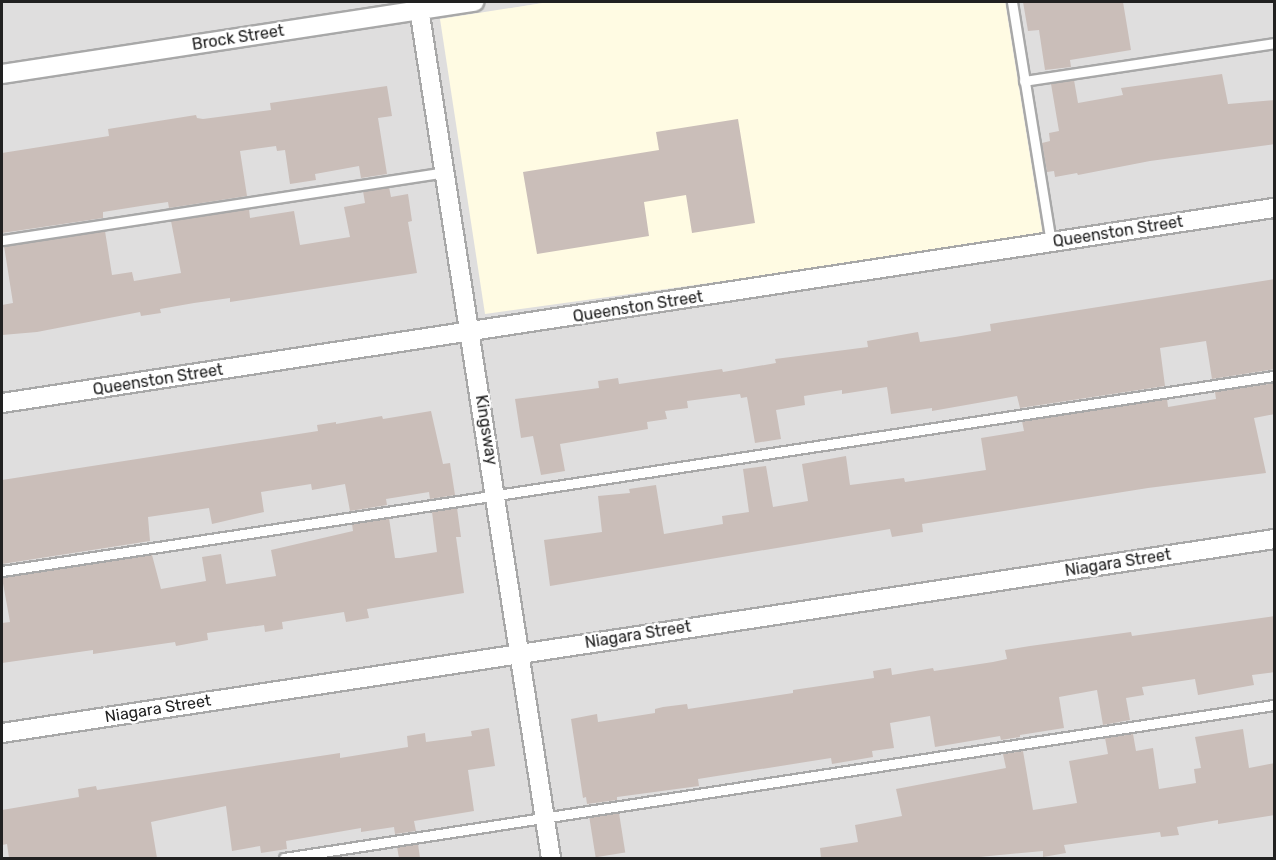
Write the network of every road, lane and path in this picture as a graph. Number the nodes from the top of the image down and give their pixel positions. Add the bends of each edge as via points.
1 (475, 2) edge
2 (1012, 2) edge
3 (418, 6) edge
4 (1275, 43) edge
5 (2, 74) edge
6 (1024, 81) junction
7 (445, 172) junction
8 (1275, 208) edge
9 (2, 240) edge
10 (1051, 243) junction
11 (471, 333) junction
12 (1275, 376) edge
13 (2, 403) edge
14 (496, 495) junction
15 (1275, 539) edge
16 (2, 571) edge
17 (521, 653) junction
18 (1275, 705) edge
19 (2, 734) edge
20 (545, 819) junction
21 (284, 858) edge
22 (550, 858) edge

1 - 3 street, Brock Street
2 - 6 lane
3 - 5 street, Brock Street
3 - 7 street, Kingsway
4 - 6 lane
6 - 10 lane
7 - 9 lane
7 - 11 street, Kingsway
8 - 10 street, Queenston Street
10 - 11 street, Queenston Street
11 - 13 street, Queenston Street
11 - 14 street, Kingsway
12 - 14 lane
14 - 16 lane
14 - 17 street, Kingsway
15 - 17 street, Niagara Street
17 - 19 street, Niagara Street
17 - 20 street, Kingsway
18 - 20 lane
20 - 21 lane
20 - 22 street, Kingsway

